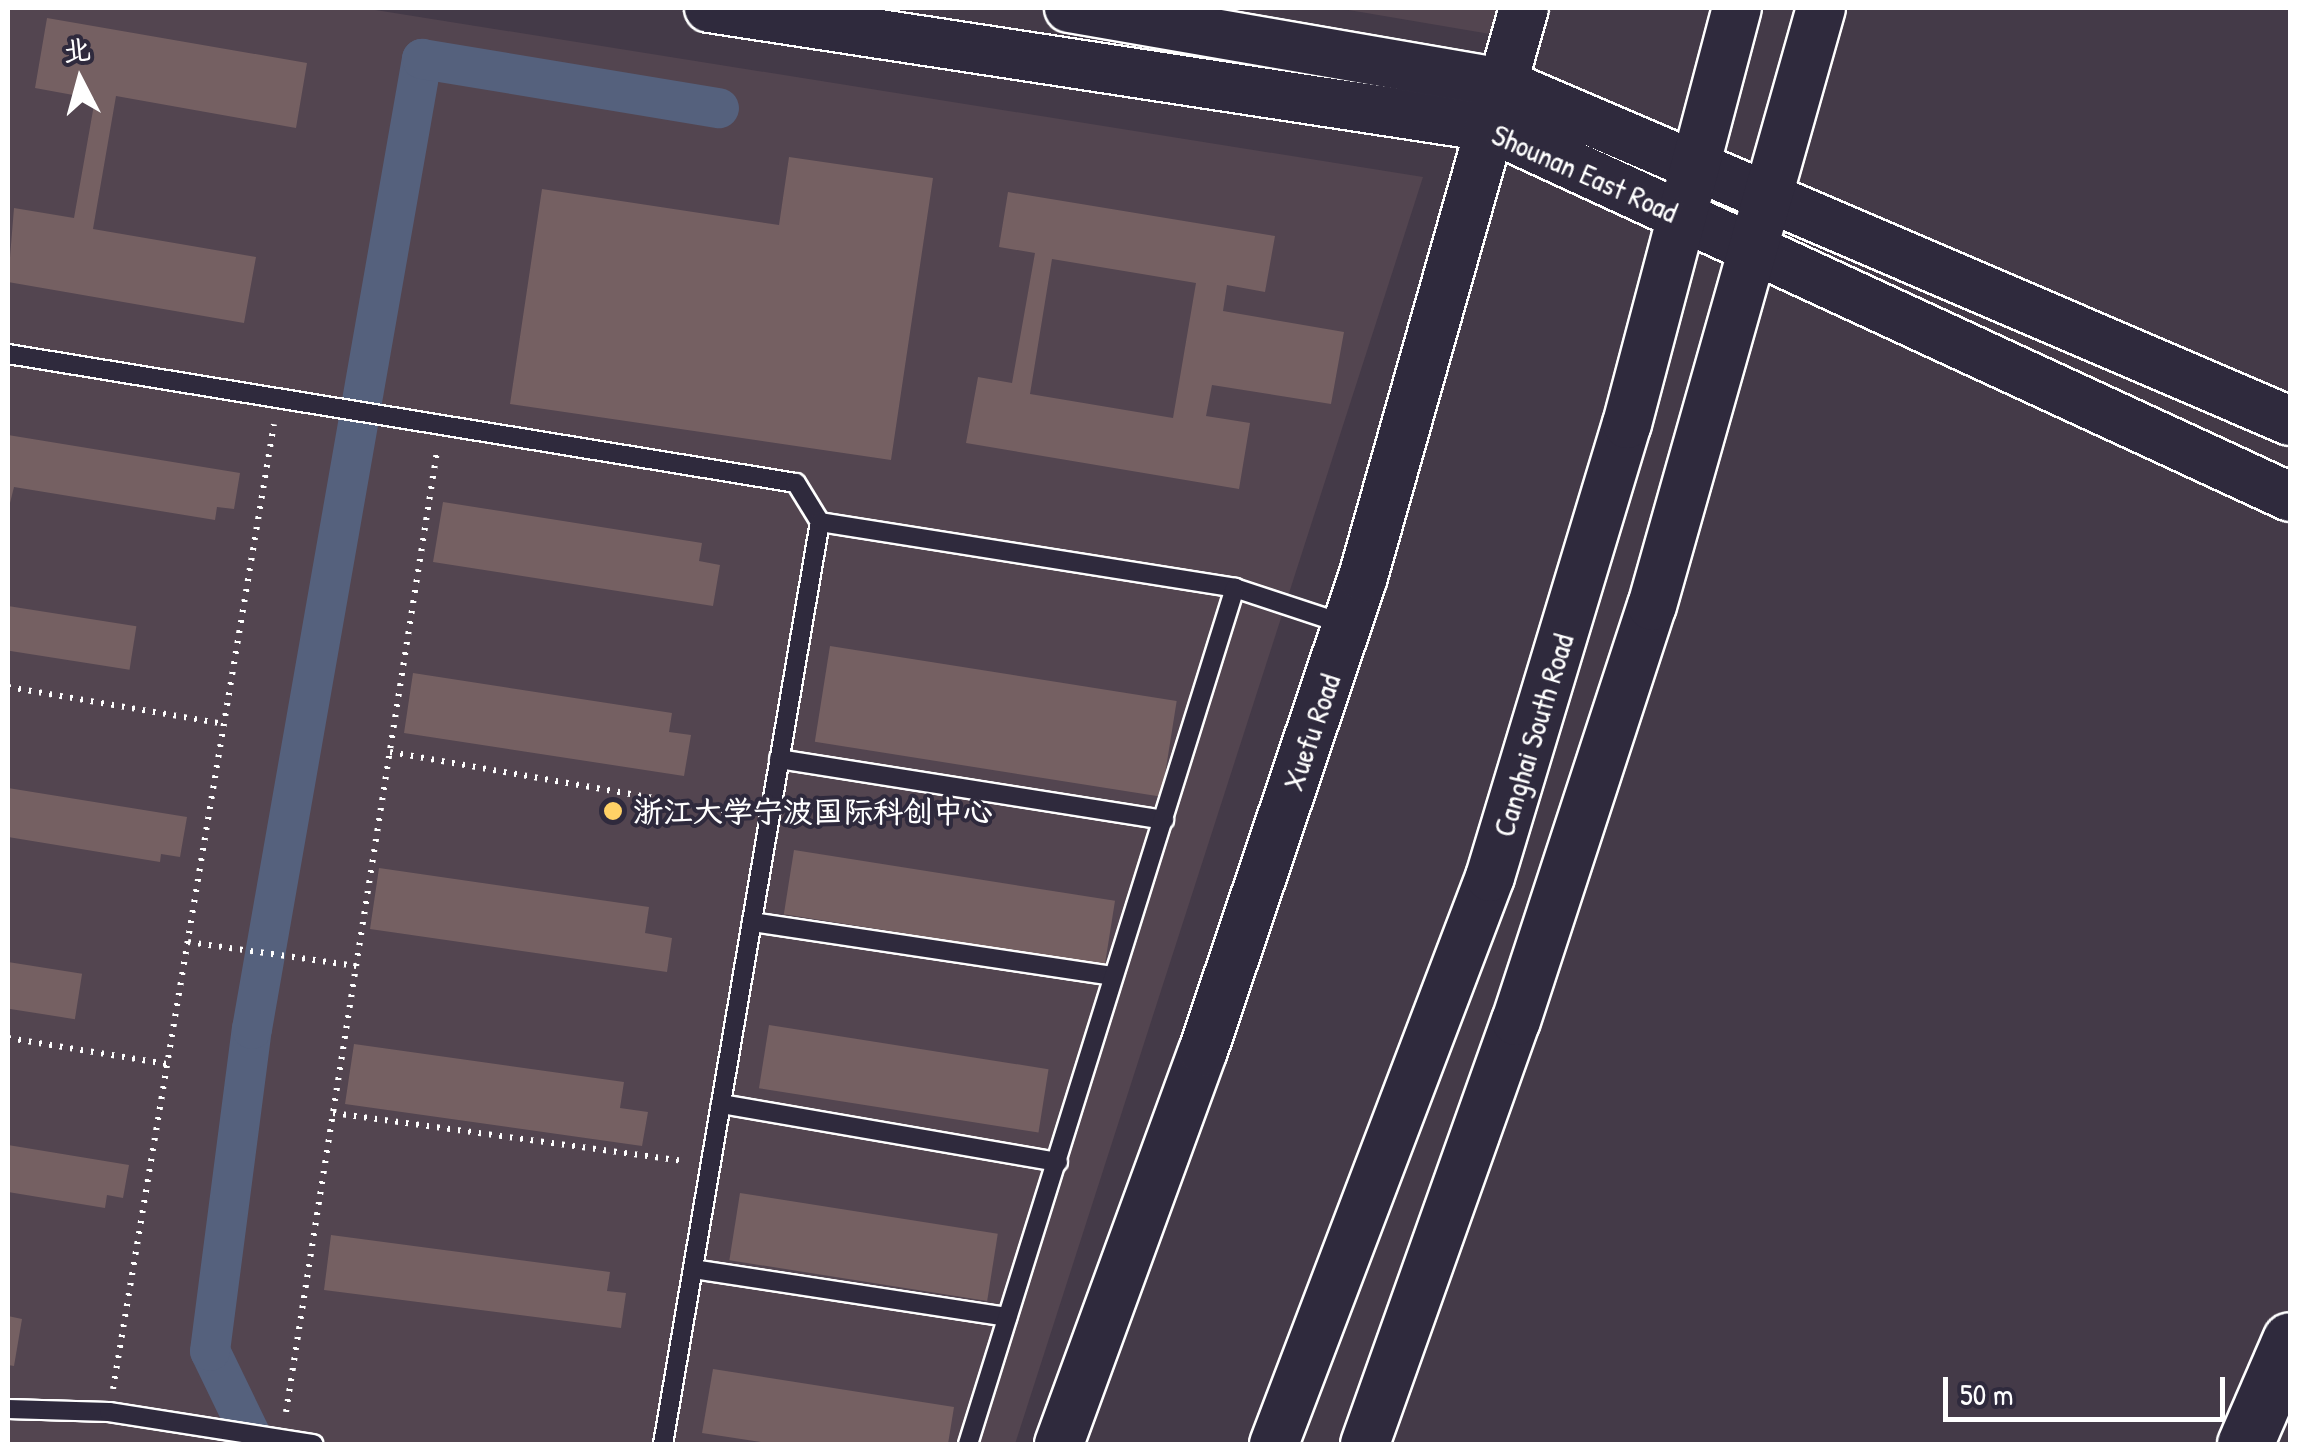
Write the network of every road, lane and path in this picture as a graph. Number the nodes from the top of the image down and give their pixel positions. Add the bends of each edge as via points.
1 (708, 8) edge
2 (1069, 8) edge
3 (1524, 8) edge
4 (1736, 8) edge
5 (1821, 8) edge
6 (1495, 105) junction
7 (1695, 166) junction
8 (1767, 196) junction
9 (1682, 216) junction
10 (1752, 249) junction
11 (8, 354) edge
12 (279, 398) junction
13 (2290, 421) edge
14 (442, 425) junction
15 (2290, 496) edge
16 (820, 522) junction
17 (1234, 588) junction
18 (1346, 625) junction
19 (8, 687) edge
20 (224, 724) junction
21 (390, 752) junction
22 (778, 760) junction
23 (770, 818) junction
24 (1164, 820) junction
25 (752, 922) junction
26 (189, 943) junction
27 (352, 966) junction
28 (1114, 976) junction
29 (8, 1038) edge
30 (167, 1064) junction
31 (720, 1104) junction
32 (333, 1113) junction
33 (1058, 1162) junction
34 (710, 1165) junction
35 (693, 1269) junction
36 (1007, 1317) junction
37 (2290, 1340) edge
38 (8, 1409) edge
39 (109, 1412) junction
40 (280, 1439) junction
41 (314, 1444) edge
42 (663, 1444) edge
43 (968, 1444) edge
44 (1059, 1444) edge
45 (1274, 1444) edge
46 (1365, 1444) edge
47 (2245, 1444) edge

1 - 6 main road, Shounan East Road
2 - 6 main road, Shounan East Road
3 - 6 main road, Xuefu Road
4 - 7 main road, Canghai South Road
5 - 8 main road
6 - 7 main road, Shounan East Road
6 - 9 main road, Shounan East Road
6 - 18 main road, Xuefu Road
7 - 8 main road, Shounan East Road
7 - 9 main road, Canghai South Road
8 - 10 main road
8 - 13 main road, Shounan East Road
9 - 10 main road, Shounan East Road
9 - 45 main road, Canghai South Road via 1627,424 1490,877
10 - 15 main road, Shounan East Road
10 - 46 main road via 1652,606 1516,1022
11 - 12 lane
12 - 14 lane
12 - 20 path
14 - 16 lane via 796,483
14 - 21 path
16 - 17 lane
16 - 22 lane
17 - 18 lane
17 - 24 lane
18 - 44 main road, Xuefu Road via 1203,1051
19 - 20 path
20 - 26 path
21 - 23 path
21 - 27 path
22 - 23 lane
22 - 24 lane
23 - 25 lane
24 - 28 lane
25 - 28 lane
25 - 31 lane
26 - 27 path
26 - 30 path
27 - 32 path
28 - 33 lane
29 - 30 path
30 - 39 path
31 - 33 lane
31 - 34 lane
32 - 34 path
32 - 40 path
33 - 36 lane
34 - 35 lane
35 - 36 lane
35 - 42 lane
36 - 43 lane
37 - 47 highway
38 - 39 lane
39 - 40 lane
40 - 41 lane

